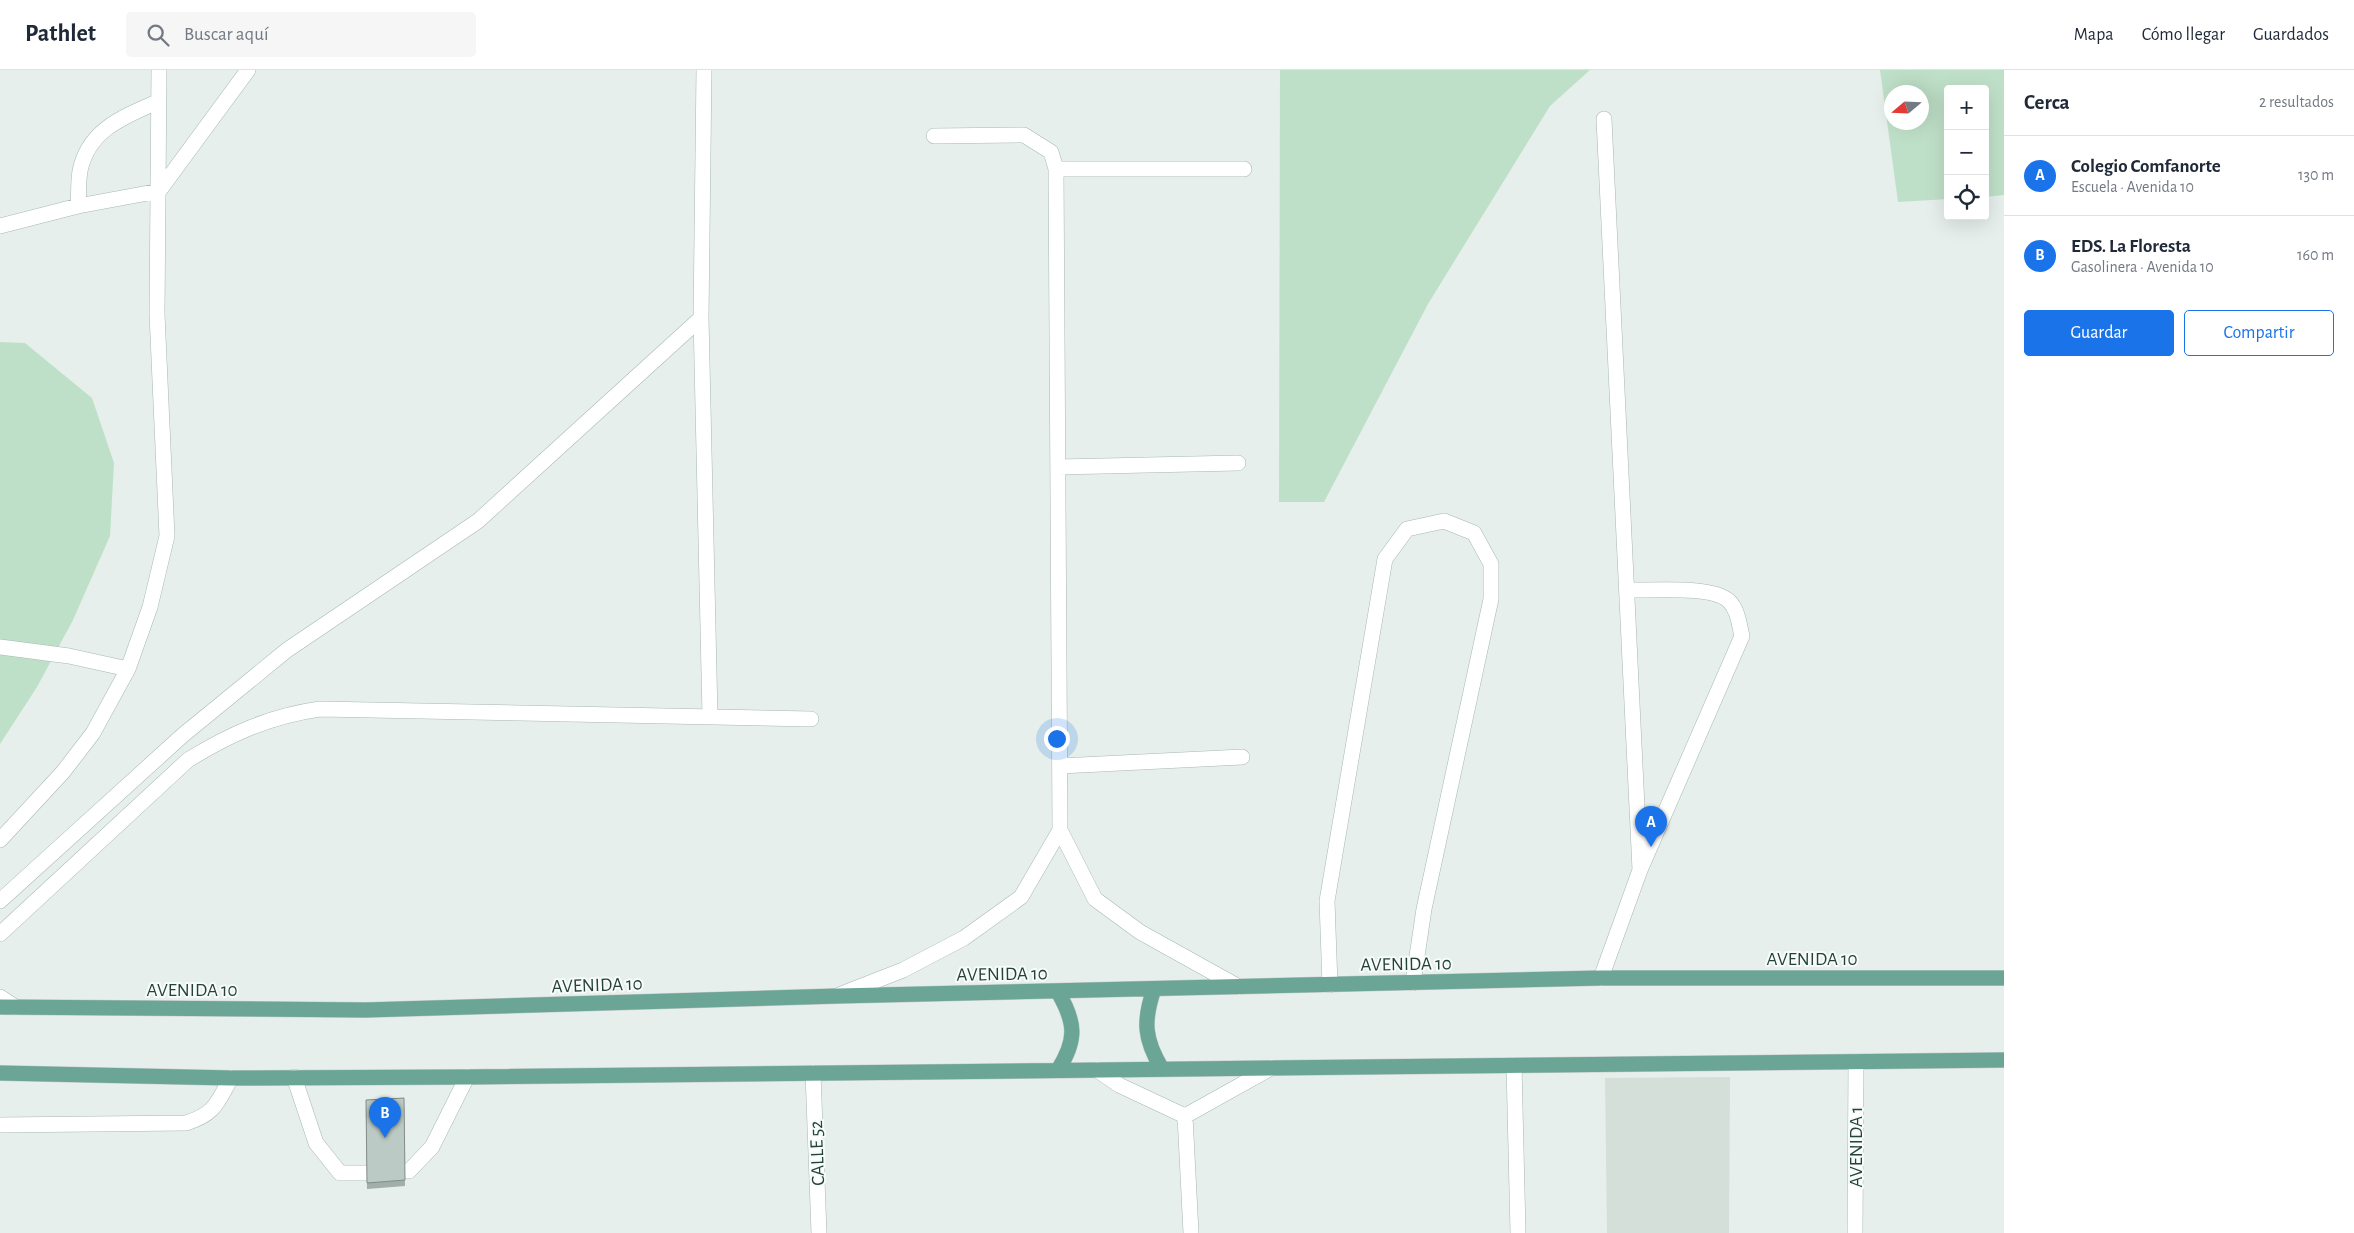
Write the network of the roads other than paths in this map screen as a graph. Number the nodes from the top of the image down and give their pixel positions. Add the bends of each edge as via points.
1 (159, 70) edge
2 (248, 70) edge
3 (704, 70) edge
4 (157, 102) junction
5 (1604, 119) dead end
6 (934, 136) dead end
7 (1056, 169) junction
8 (1244, 169) dead end
9 (159, 191) junction
10 (78, 206) junction
11 (0, 226) edge
12 (701, 318) junction
13 (1238, 463) dead end
14 (1058, 467) junction
15 (1627, 590) junction
16 (0, 647) edge
17 (128, 669) junction
18 (710, 717) junction
19 (811, 719) dead end
20 (1242, 757) dead end
21 (1060, 766) junction
22 (1060, 830) junction
23 (0, 840) edge
24 (1640, 870) junction
25 (0, 900) edge
26 (0, 934) edge
27 (1601, 978) junction
28 (2004, 978) edge
29 (1413, 983) junction
30 (1330, 985) junction
31 (1239, 987) junction
32 (1154, 989) junction
33 (1058, 992) junction
34 (838, 996) junction
35 (0, 997) edge
36 (7, 1007) edge
37 (2004, 1060) edge
38 (1856, 1062) junction
39 (1514, 1065) junction
40 (1271, 1068) junction
41 (1162, 1069) junction
42 (1058, 1070) junction
43 (1097, 1070) junction
44 (0, 1073) edge
45 (813, 1073) junction
46 (294, 1077) junction
47 (467, 1077) junction
48 (231, 1078) junction
49 (1185, 1116) junction
50 (0, 1125) edge
51 (405, 1171) edge
52 (367, 1173) edge
53 (819, 1233) edge
54 (1192, 1233) edge
55 (1518, 1233) edge
56 (1855, 1233) edge

1 - 4 street
2 - 9 street
3 - 12 street
4 - 9 street
4 - 10 street via 117,119 94,140 80,170
5 - 15 street
6 - 7 street via 1024,135 1051,152
7 - 8 street
7 - 14 street
9 - 10 street
9 - 17 street via 157,314 167,536 150,607
10 - 11 street
12 - 18 street
12 - 25 street via 478,521 287,650 183,735
13 - 14 street
14 - 21 street
15 - 24 street
15 - 24 street via 1714,592 1729,601 1738,616 1742,636
16 - 17 street via 69,656
17 - 23 street via 93,733 63,772
18 - 19 street
18 - 26 street via 320,708 290,713 222,739 188,760
20 - 21 street
21 - 22 street
22 - 31 street via 1095,899 1140,932
22 - 34 street via 1021,897 956,942 903,970
24 - 27 street
27 - 28 main road, AVENIDA 10
27 - 29 main road, AVENIDA 10
29 - 30 main road, AVENIDA 10
29 - 30 street via 1424,909 1491,599 1491,564 1474,533 1444,520 1407,530 1385,559 1327,901
30 - 31 main road, AVENIDA 10
31 - 32 main road, AVENIDA 10
32 - 33 main road, AVENIDA 10
32 - 41 main road via 1147,1008 1146,1030 1151,1051
33 - 34 main road, AVENIDA 10
33 - 42 main road via 1069,1010 1073,1031 1069,1052
34 - 36 main road, AVENIDA 10 via 366,1010
35 - 36 street
37 - 38 main road
38 - 39 main road
38 - 56 street, AVENIDA 1
39 - 40 main road
39 - 55 street
40 - 41 main road
40 - 49 street
41 - 43 main road
42 - 43 main road
42 - 45 main road
43 - 49 street via 1119,1085
44 - 48 main road
45 - 47 main road
45 - 53 street, CALLE 52
46 - 47 main road
46 - 48 main road
46 - 52 street via 316,1144 340,1173
47 - 51 street via 432,1147
48 - 50 street via 215,1107 204,1118 186,1123
49 - 54 street

